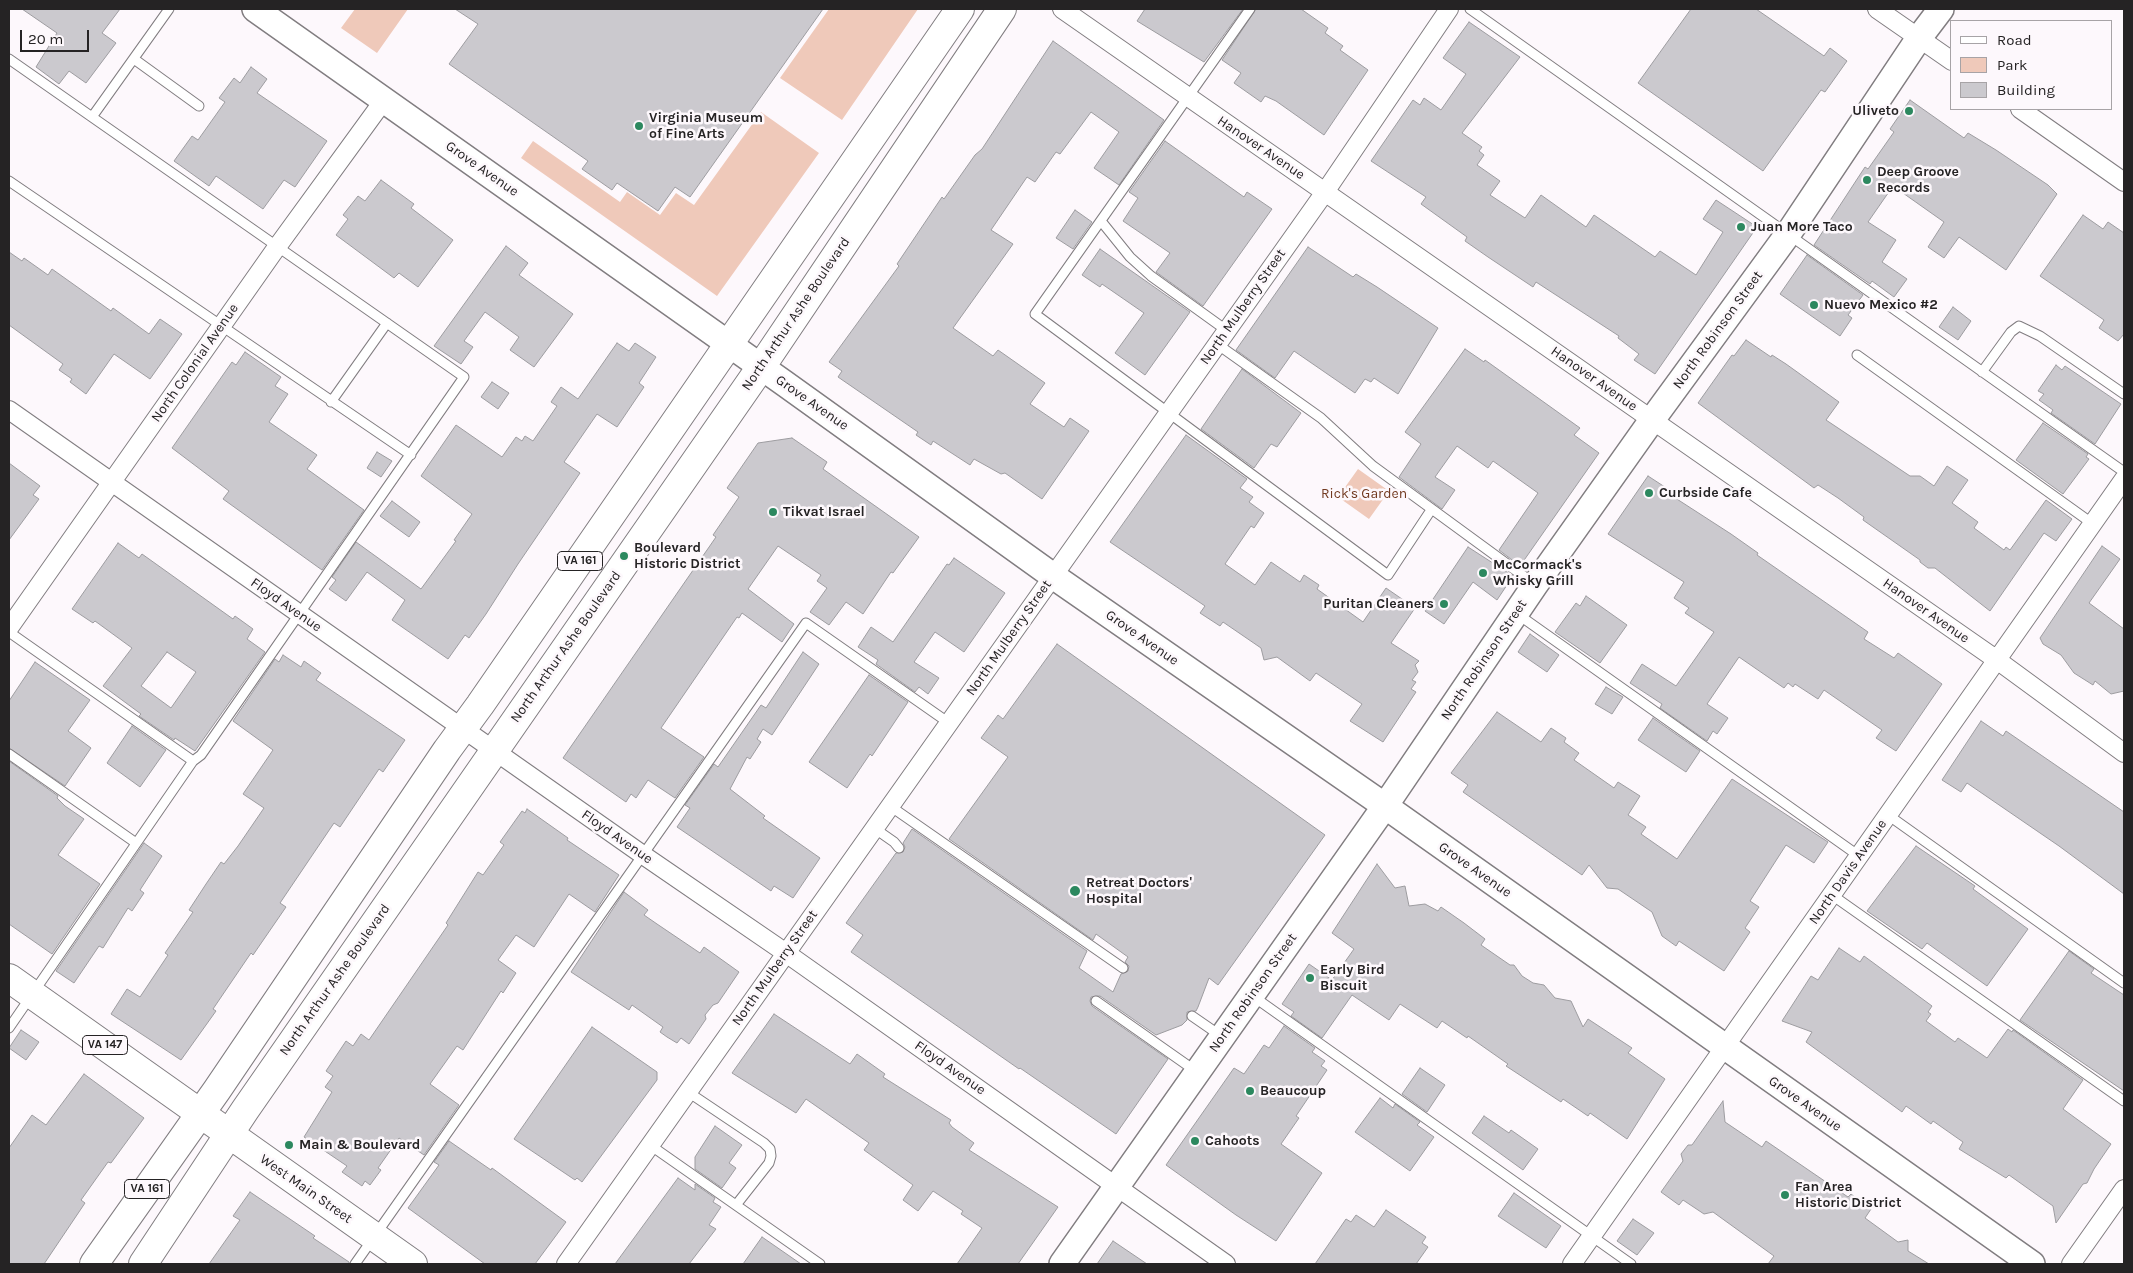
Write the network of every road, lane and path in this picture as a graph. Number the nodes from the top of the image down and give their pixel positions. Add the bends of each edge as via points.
1 (169, 9) edge
2 (255, 9) edge
3 (960, 9) edge
4 (1002, 9) edge
5 (1062, 9) edge
6 (1250, 9) edge
7 (1449, 9) edge
8 (1470, 9) edge
9 (1877, 9) edge
10 (1942, 9) edge
11 (1919, 38) junction
12 (9, 58) edge
13 (134, 59) junction
14 (1950, 60) edge
15 (1188, 98) junction
16 (384, 100) junction
17 (198, 106) dead end
18 (2021, 110) edge
19 (92, 117) junction
20 (9, 181) edge
21 (2124, 182) edge
22 (1325, 192) junction
23 (1101, 221) junction
24 (1788, 234) junction
25 (277, 246) junction
26 (387, 323) junction
27 (221, 327) junction
28 (1221, 337) junction
29 (729, 344) junction
30 (1857, 355) dead end
31 (761, 367) junction
32 (1982, 372) junction
33 (2124, 394) edge
34 (332, 402) junction
35 (9, 410) edge
36 (1168, 413) junction
37 (1652, 420) junction
38 (411, 455) junction
39 (2124, 472) edge
40 (2124, 479) edge
41 (112, 482) junction
42 (1431, 510) junction
43 (2092, 524) junction
44 (1053, 576) junction
45 (1535, 585) junction
46 (1516, 613) junction
47 (300, 615) junction
48 (9, 628) edge
49 (9, 632) edge
50 (1997, 660) junction
51 (949, 723) junction
52 (463, 729) junction
53 (494, 750) junction
54 (2124, 753) edge
55 (9, 754) edge
56 (193, 761) junction
57 (890, 806) junction
58 (1385, 806) junction
59 (1888, 815) junction
60 (874, 828) junction
61 (136, 843) junction
62 (899, 848) dead end
63 (643, 855) junction
64 (1859, 856) junction
65 (1832, 895) junction
66 (786, 953) junction
67 (1123, 968) dead end
68 (9, 978) edge
69 (2124, 982) edge
70 (32, 994) junction
71 (1251, 996) junction
72 (1096, 1001) dead end
73 (1192, 1016) dead end
74 (9, 1028) edge
75 (1222, 1036) junction
76 (1724, 1048) junction
77 (1197, 1072) junction
78 (688, 1092) junction
79 (2124, 1101) edge
80 (200, 1113) junction
81 (229, 1134) junction
82 (650, 1145) junction
83 (1117, 1186) junction
84 (2124, 1189) edge
85 (736, 1205) junction
86 (1592, 1236) junction
87 (374, 1237) junction
88 (94, 1264) edge
89 (143, 1264) edge
90 (355, 1264) edge
91 (413, 1264) edge
92 (566, 1264) edge
93 (820, 1264) edge
94 (1062, 1264) edge
95 (1226, 1264) edge
96 (1572, 1264) edge
97 (1631, 1264) edge
98 (2032, 1264) edge
99 (2071, 1264) edge

1 - 13 lane
2 - 16 street, Grove Avenue
3 - 29 main road, VA 161
4 - 31 main road, North Arthur Ashe Boulevard / VA 161
5 - 15 street, Hanover Avenue
6 - 15 lane
7 - 22 street, North Mulberry Street
8 - 24 lane
9 - 11 street
10 - 11 street, North Robinson Street
11 - 14 street
11 - 24 street, North Robinson Street
12 - 19 lane
13 - 17 lane
13 - 19 lane
15 - 22 street, Hanover Avenue
15 - 23 lane
16 - 25 street, North Colonial Avenue
16 - 29 street, Grove Avenue
18 - 21 street
19 - 25 lane
20 - 27 lane
22 - 28 street, North Mulberry Street
22 - 37 street, Hanover Avenue
23 - 28 lane via 1137,263
23 - 36 lane via 1035,314
24 - 32 lane
24 - 37 street, North Robinson Street
25 - 26 lane
25 - 27 street, North Colonial Avenue
26 - 34 lane
26 - 38 lane via 464,377
27 - 34 lane
27 - 41 street, North Colonial Avenue
28 - 36 street, North Mulberry Street
28 - 42 lane via 1321,418 1372,466
29 - 31 street, Grove Avenue
29 - 52 main road, VA 161
30 - 43 lane
31 - 44 street, Grove Avenue
31 - 53 main road, North Arthur Ashe Boulevard / VA 161
32 - 33 lane via 2019,326 2040,336
32 - 39 lane
34 - 38 lane
35 - 41 street, Floyd Avenue
36 - 42 lane via 1388,575
36 - 44 street, North Mulberry Street
37 - 45 street, North Robinson Street
37 - 50 street, Hanover Avenue
38 - 47 lane
40 - 43 street, North Davis Avenue
41 - 47 street, Floyd Avenue
41 - 48 street, North Colonial Avenue
42 - 45 lane
43 - 50 street, North Davis Avenue
44 - 51 street, North Mulberry Street
44 - 58 street, Grove Avenue
45 - 46 street, North Robinson Street
46 - 58 street, North Robinson Street
46 - 64 lane
47 - 52 street, Floyd Avenue
47 - 56 lane via 201,755
49 - 56 lane
50 - 54 street, Hanover Avenue
50 - 59 street, North Davis Avenue
51 - 57 street, North Mulberry Street
51 - 63 lane via 806,623
52 - 53 street, Floyd Avenue
52 - 80 main road, VA 161
53 - 63 street, Floyd Avenue
53 - 81 main road, North Arthur Ashe Boulevard / VA 161
55 - 61 lane
56 - 61 lane
57 - 60 street, North Mulberry Street
57 - 67 lane
58 - 71 street, North Robinson Street
58 - 76 street, Grove Avenue
59 - 64 street, North Davis Avenue
59 - 69 lane
60 - 62 lane
60 - 66 street, North Mulberry Street
61 - 70 lane
63 - 66 street, Floyd Avenue
63 - 87 lane
64 - 65 street, North Davis Avenue
65 - 76 street, North Davis Avenue
65 - 79 lane
66 - 78 street, North Mulberry Street
66 - 83 street, Floyd Avenue
68 - 70 main road, VA 147
70 - 74 lane
70 - 80 main road, VA 147
71 - 75 street, North Robinson Street
71 - 86 lane
72 - 77 lane
73 - 75 lane
75 - 77 street, North Robinson Street
76 - 86 street, North Davis Avenue
76 - 98 street, Grove Avenue
77 - 83 street, North Robinson Street
78 - 82 street, North Mulberry Street
78 - 85 lane via 770,1149 769,1163
80 - 81 main road, West Main Street / VA 147
80 - 88 main road, VA 161
81 - 87 main road, West Main Street / VA 147
81 - 89 main road, VA 161
82 - 85 lane
82 - 92 street, North Mulberry Street
83 - 94 street, North Robinson Street
83 - 95 street, Floyd Avenue
84 - 99 street
85 - 93 lane
86 - 96 street, North Davis Avenue
86 - 97 lane
87 - 90 lane
87 - 91 main road, West Main Street / VA 147

